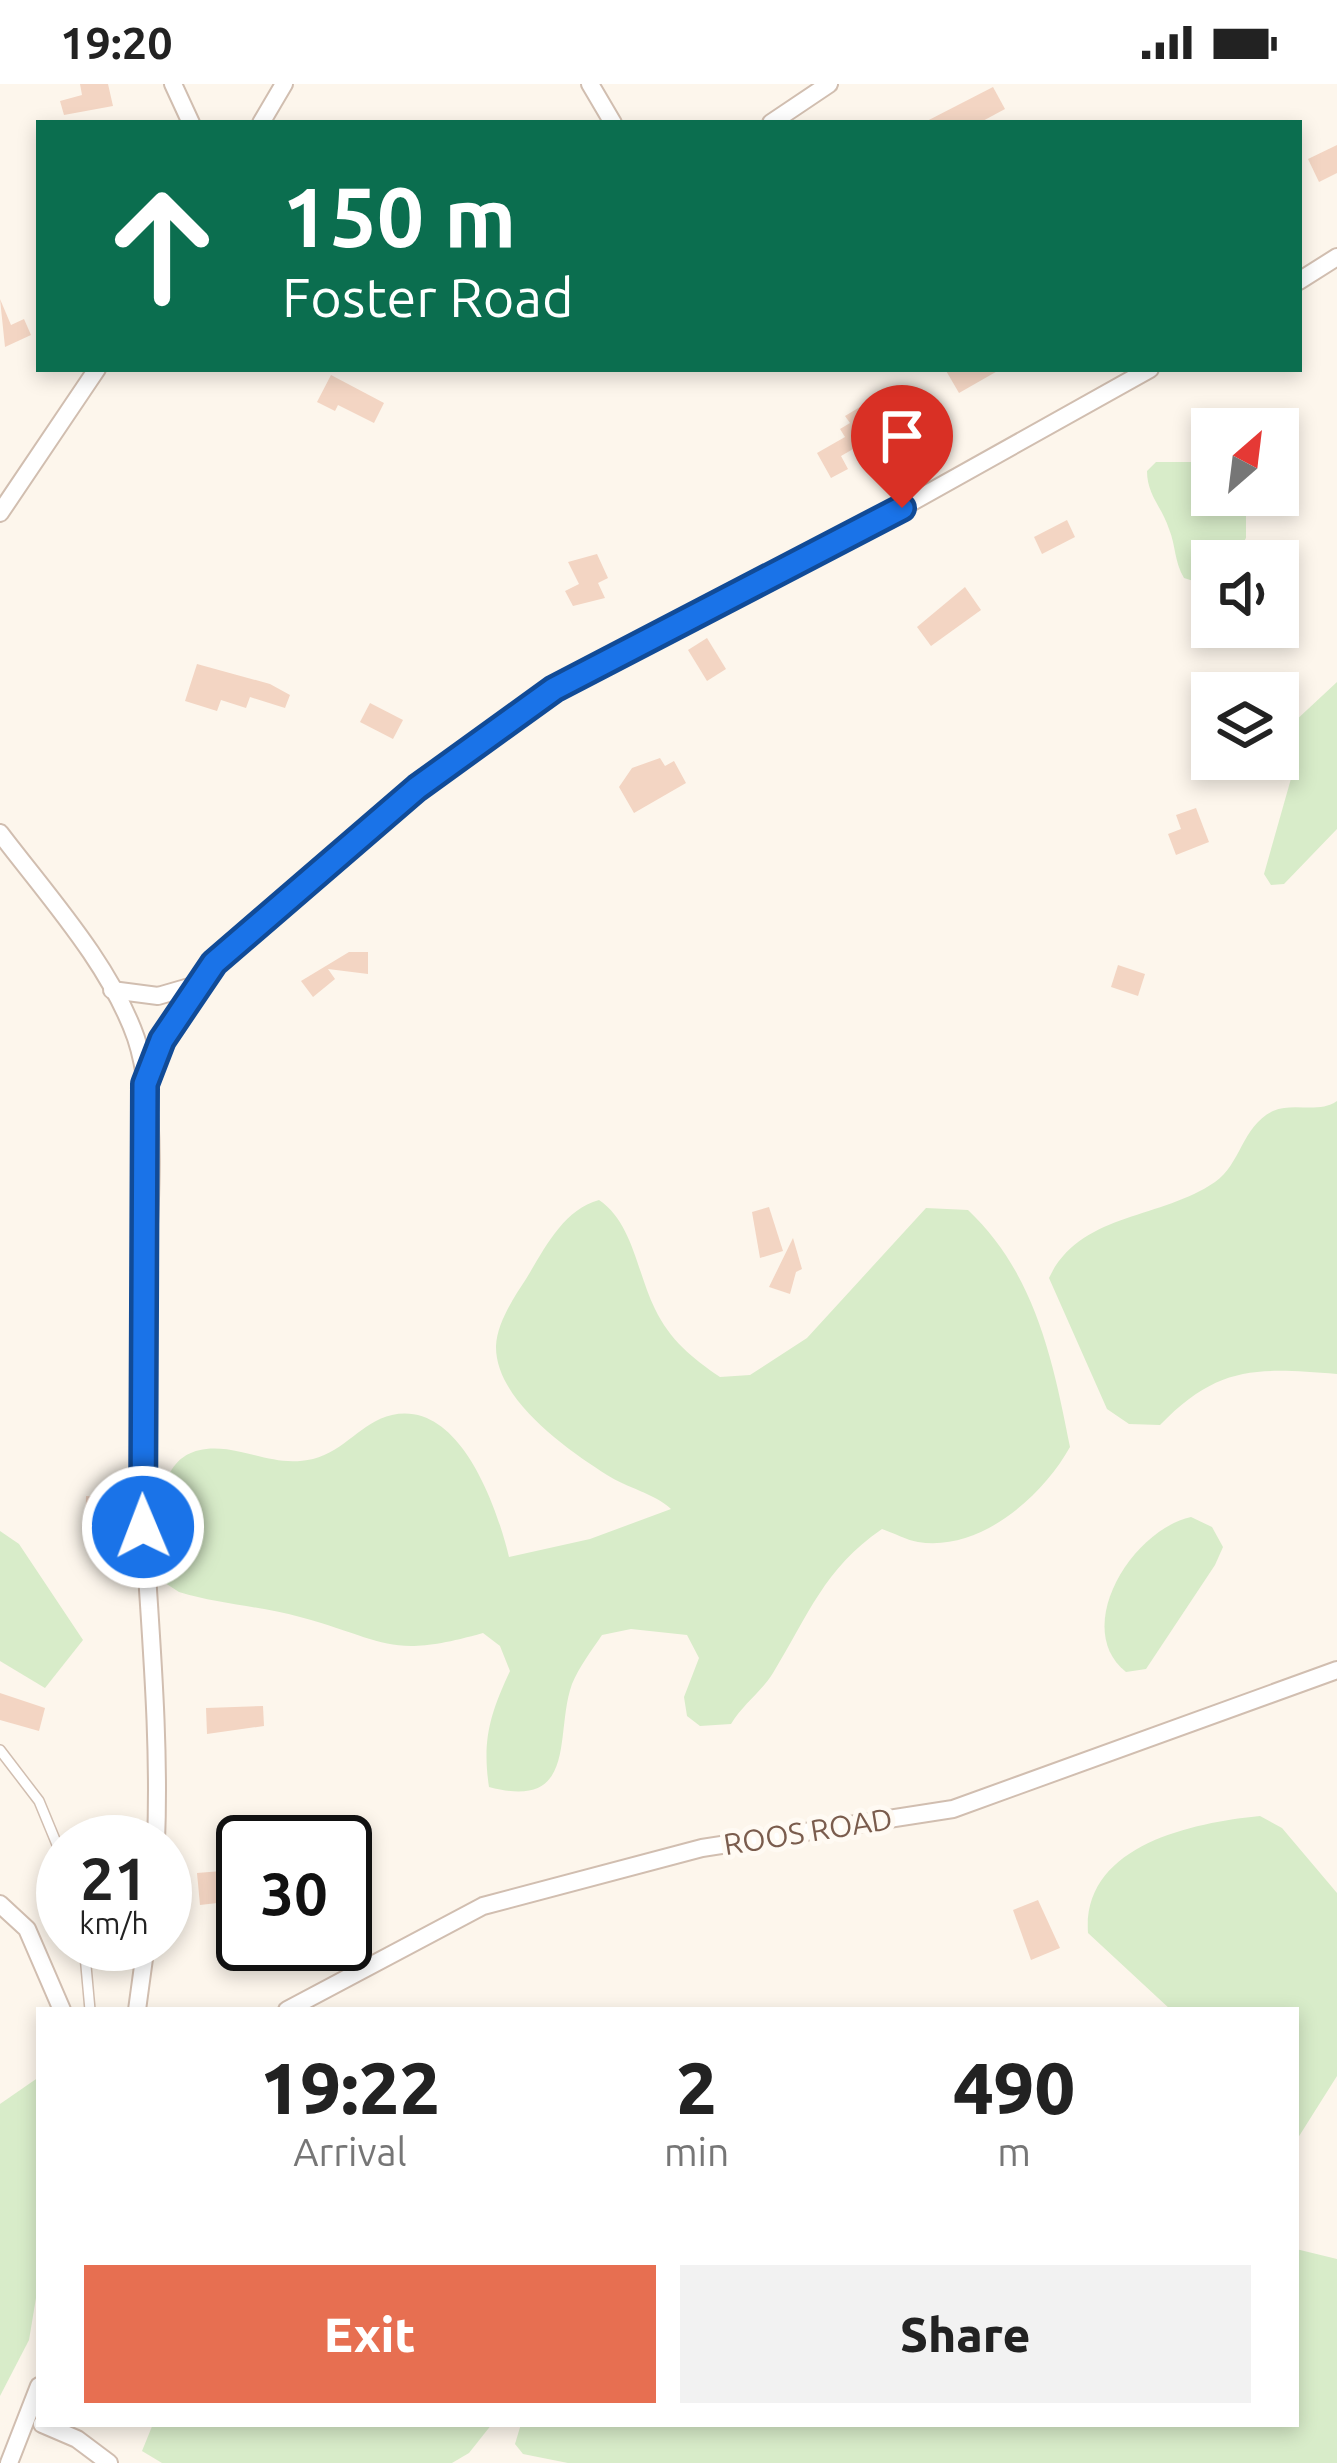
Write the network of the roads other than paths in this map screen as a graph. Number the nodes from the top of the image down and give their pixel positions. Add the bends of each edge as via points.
1 (173, 84) edge
2 (284, 84) edge
3 (590, 84) edge
4 (830, 84) edge
5 (189, 120) edge
6 (263, 120) edge
7 (611, 120) edge
8 (776, 120) edge
9 (1337, 257) edge
10 (1302, 278) edge
11 (96, 372) edge
12 (1145, 372) edge
13 (0, 513) edge
14 (0, 833) edge
15 (196, 985) junction
16 (112, 990) junction
17 (145, 1084) junction
18 (1337, 1670) edge
19 (0, 1750) edge
20 (45, 1815) edge
21 (157, 1815) edge
22 (0, 1904) edge
23 (86, 1971) edge
24 (142, 1971) edge
25 (61, 2007) edge
26 (90, 2007) edge
27 (137, 2007) edge
28 (293, 2007) edge
29 (36, 2421) edge
30 (50, 2427) edge
31 (9, 2463) edge
32 (109, 2463) edge

1 - 5 street
2 - 6 street
3 - 7 street
4 - 8 street
9 - 10 street
11 - 13 street
12 - 15 street via 554,689 417,788
14 - 16 street
15 - 16 street via 158,996
15 - 17 street
16 - 17 street via 136,1040
17 - 21 street via 140,1394
18 - 28 street, ROOS ROAD via 952,1809 702,1848 483,1906
19 - 20 lane
22 - 25 street via 27,1929
23 - 26 lane
24 - 27 street
29 - 31 street
30 - 32 street

